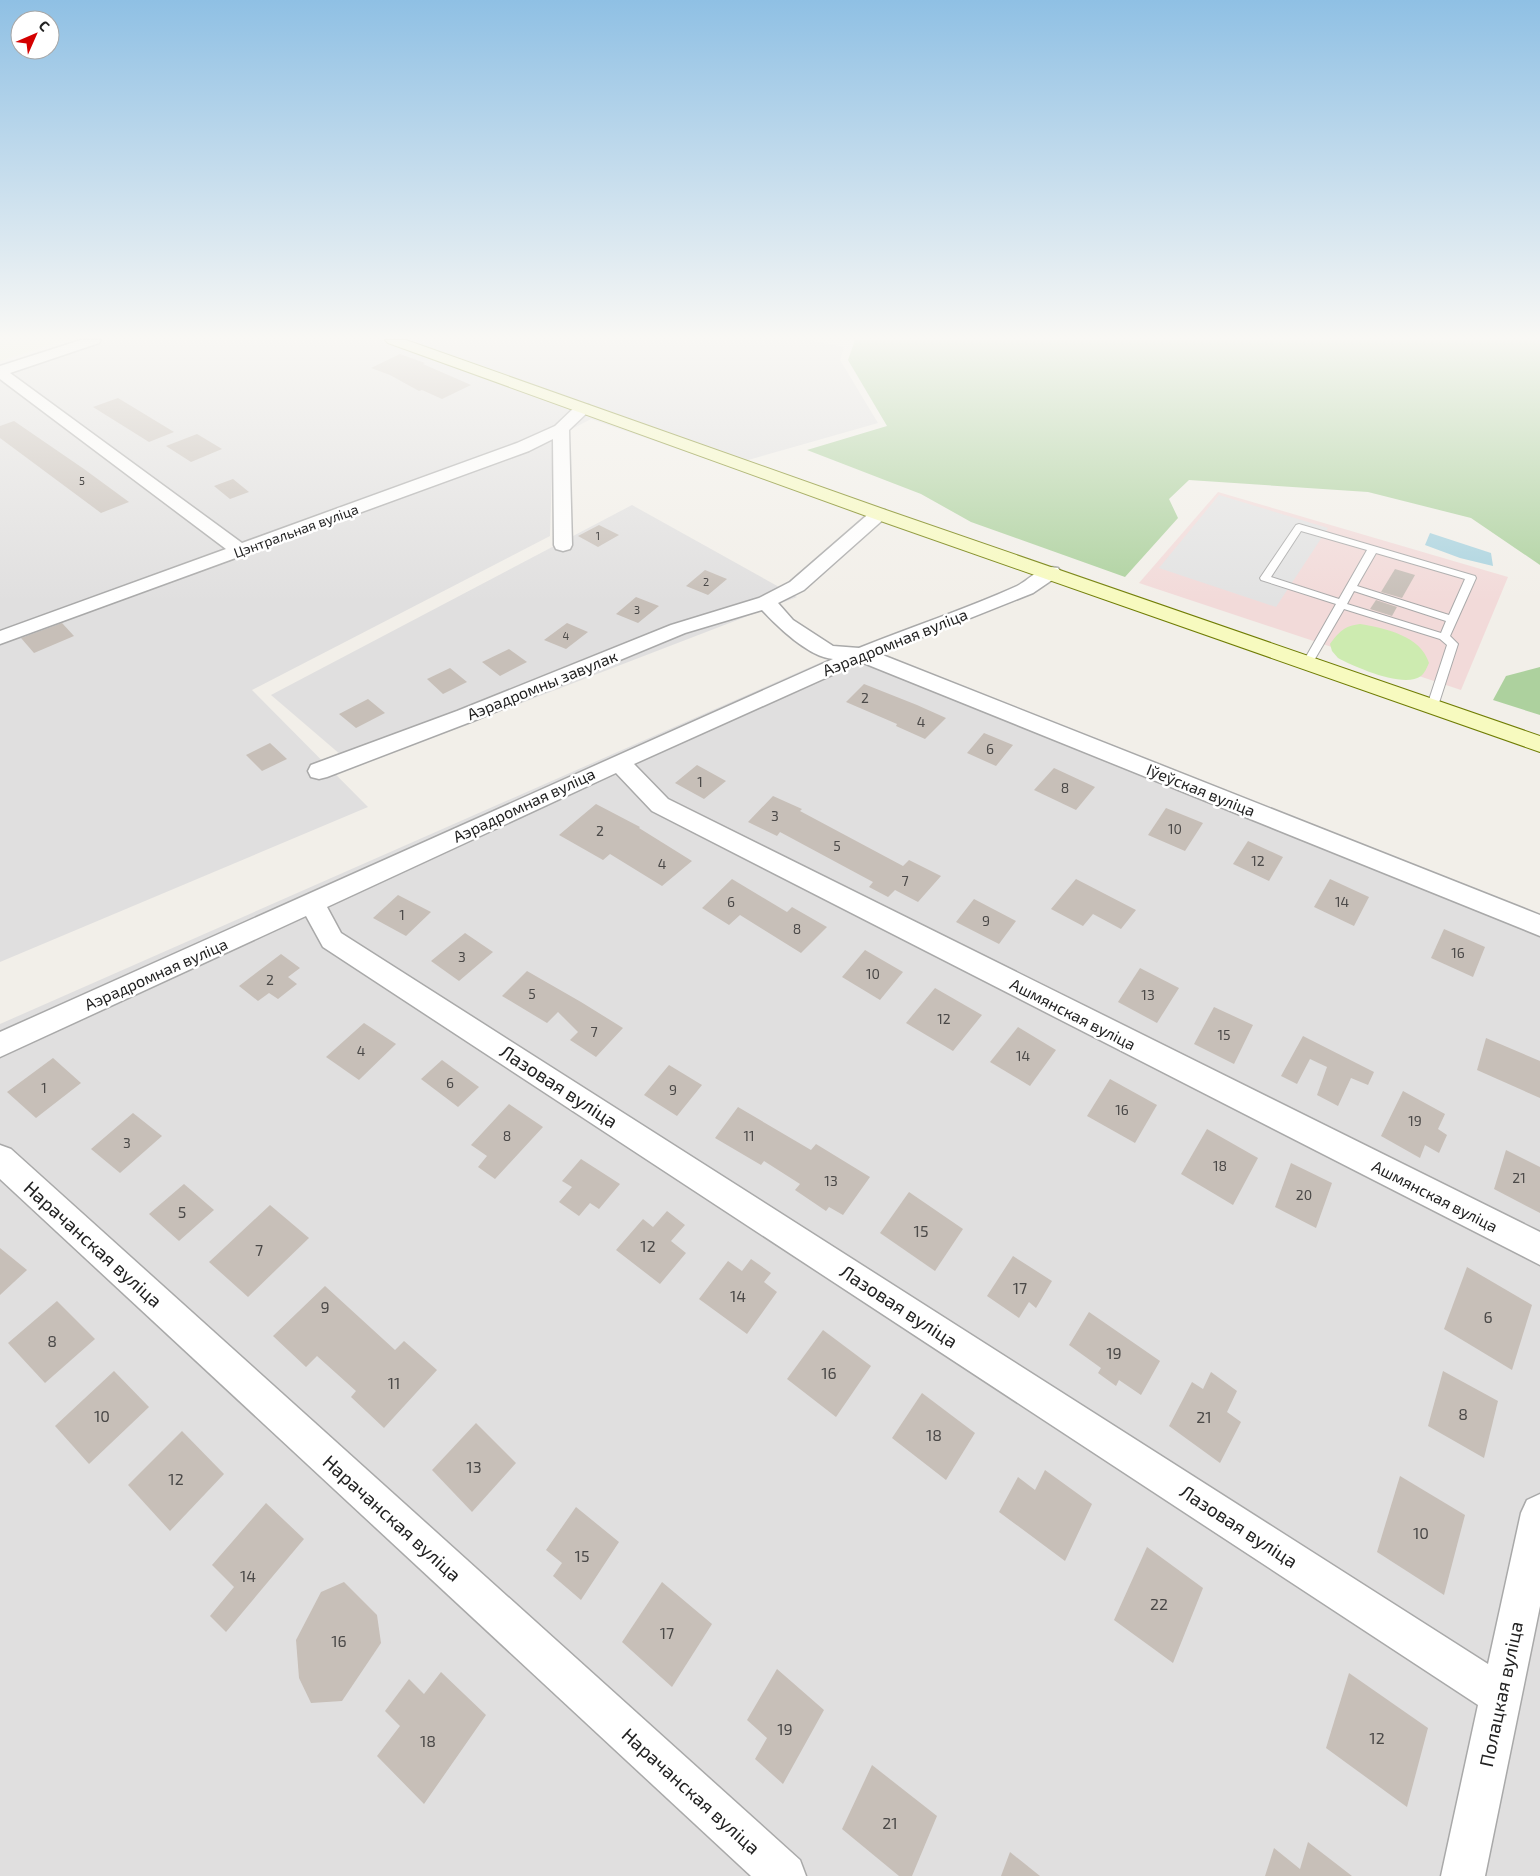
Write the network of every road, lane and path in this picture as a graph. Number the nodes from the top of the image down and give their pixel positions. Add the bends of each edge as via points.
1 (76, 428) edge
2 (638, 428) edge
3 (560, 429) joint
4 (879, 514) junction
5 (563, 545) dead end
6 (1373, 549) junction
7 (241, 550) junction
8 (1051, 572) junction
9 (1351, 587) junction
10 (766, 602) junction
11 (1342, 602) junction
12 (1452, 619) junction
13 (1446, 634) junction
14 (0, 638) edge
15 (861, 654) junction
16 (1308, 662) junction
17 (1433, 706) junction
18 (1540, 744) edge
19 (619, 762) junction
20 (319, 771) dead end
21 (312, 902) junction
22 (1540, 926) edge
23 (0, 1045) edge
24 (0, 1159) edge
25 (1540, 1249) edge
26 (1540, 1513) edge
27 (1501, 1696) junction
28 (784, 1876) edge
29 (1463, 1876) edge

1 - 7 street
2 - 4 main road
3 - 5 street
3 - 7 street, Цэнтральная вуліца via 523,447
4 - 8 main road
4 - 10 street via 797,586
6 - 9 lane
6 - 11 lane via 1299,527 1265,578
6 - 12 lane via 1471,578
7 - 14 street, Цэнтральная вуліца
8 - 15 street, Аэрадромная вуліца via 1026,589
8 - 16 main road
9 - 11 lane
9 - 12 lane
10 - 15 street via 786,624 828,652
10 - 20 street, Аэрадромны завулак via 678,629 466,716
11 - 13 lane
11 - 16 lane
12 - 13 lane
13 - 17 lane via 1453,644
15 - 19 street, Аэрадромная вуліца
15 - 22 street, Іўеўская вуліца
16 - 17 main road
17 - 18 main road
19 - 21 street, Аэрадромная вуліца
19 - 25 street, Ашмянская вуліца via 660,806
21 - 23 street, Аэрадромная вуліца
21 - 27 street, Лазовая вуліца via 332,940
24 - 28 street, Нарачанская вуліца
26 - 27 street, Полацкая вуліца
27 - 29 street, Полацкая вуліца

